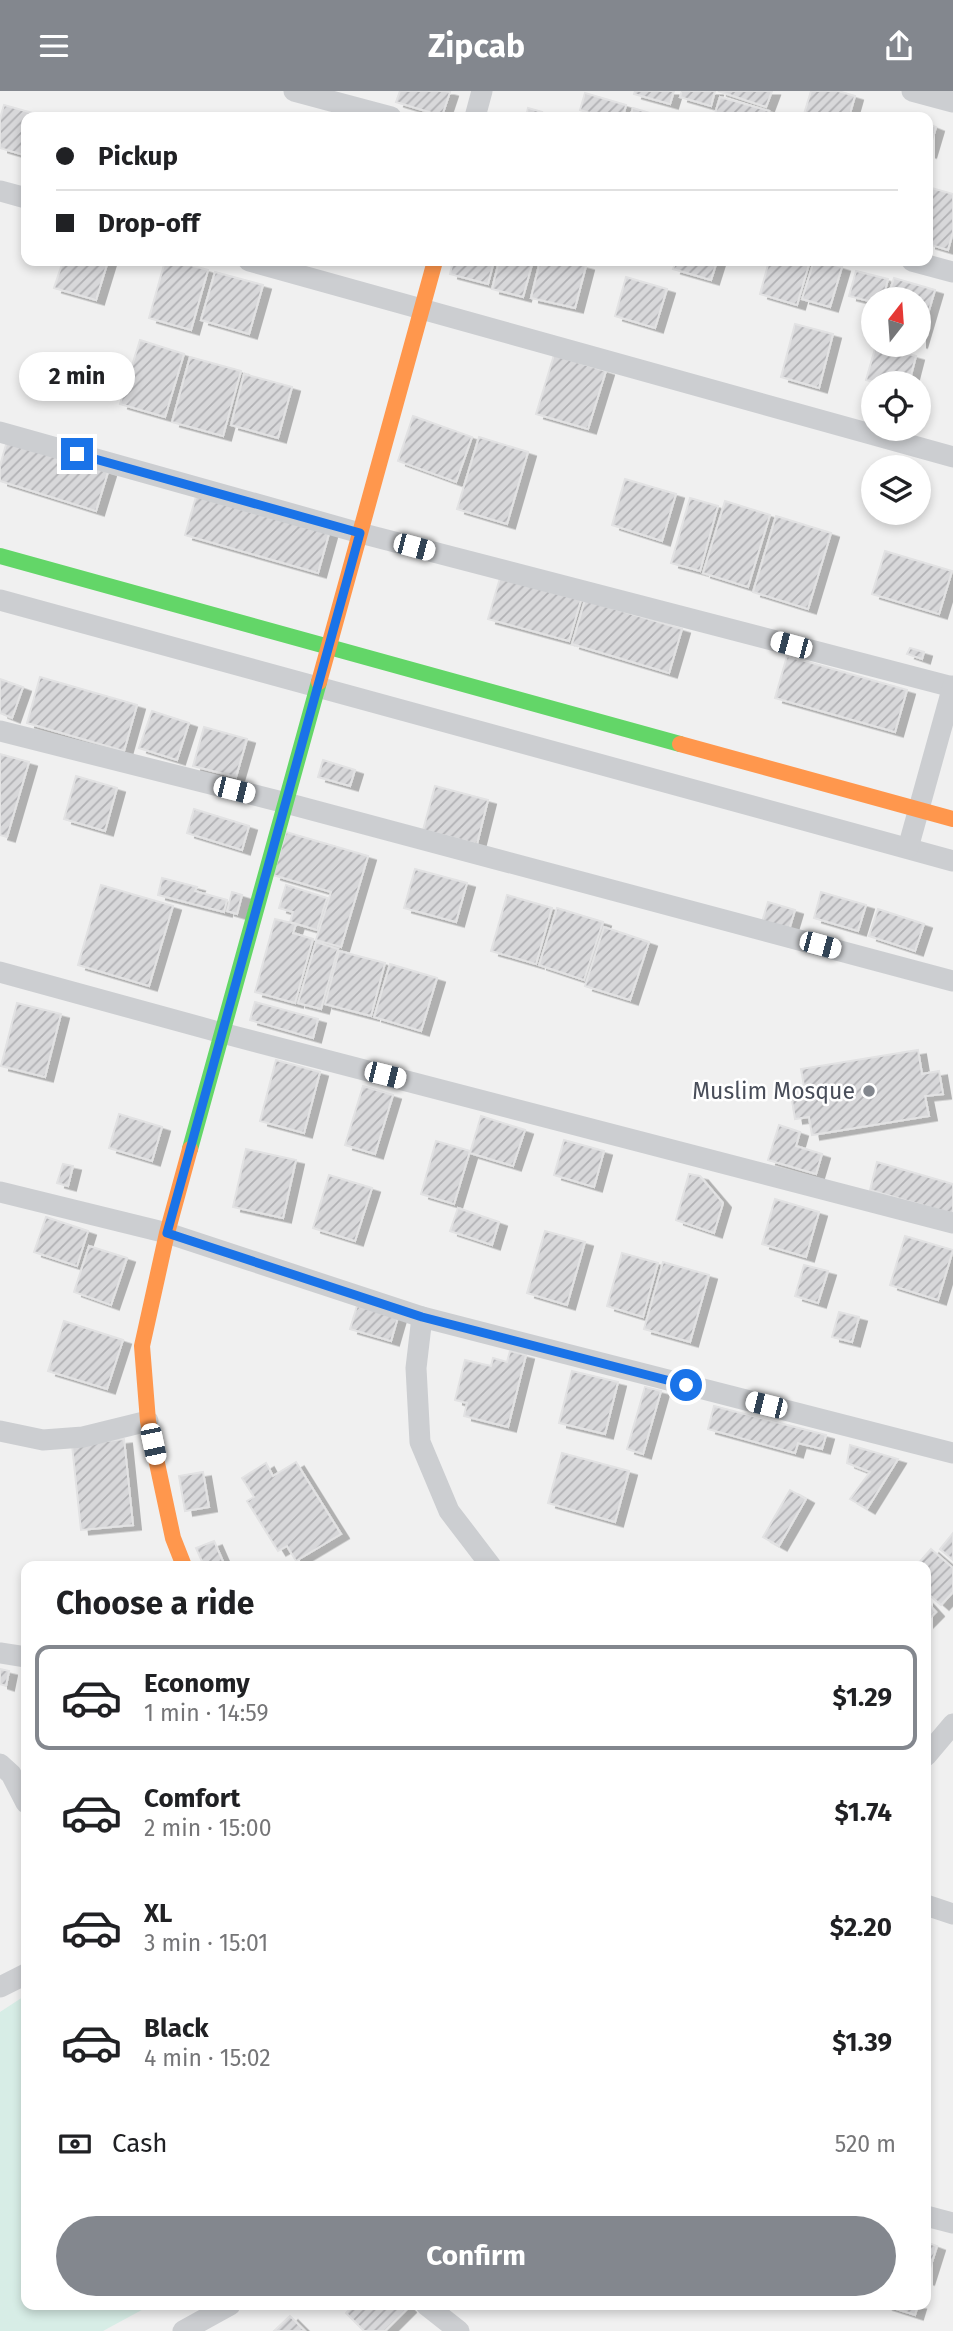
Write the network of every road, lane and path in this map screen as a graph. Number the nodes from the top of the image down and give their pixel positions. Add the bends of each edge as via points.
1 (294, 91) edge
2 (482, 91) edge
3 (912, 91) edge
4 (953, 102) edge
5 (372, 112) edge
6 (476, 112) edge
7 (0, 191) edge
8 (21, 197) edge
9 (267, 266) edge
10 (434, 266) edge
11 (931, 266) edge
12 (953, 272) edge
13 (422, 309) junction
14 (0, 432) edge
15 (953, 457) edge
16 (360, 533) junction
17 (0, 556) edge
18 (0, 600) edge
19 (329, 646) junction
20 (953, 687) edge
21 (318, 688) junction
22 (0, 731) edge
23 (286, 803) junction
24 (918, 810) junction
25 (953, 819) edge
26 (908, 848) junction
27 (953, 861) edge
28 (0, 972) edge
29 (953, 981) edge
30 (222, 1033) junction
31 (0, 1192) edge
32 (953, 1223) edge
33 (167, 1233) junction
34 (422, 1317) junction
35 (148, 1421) junction
36 (0, 1431) edge
37 (953, 1453) edge
38 (182, 1561) edge
39 (487, 1561) edge
40 (0, 1653) edge
41 (21, 1656) edge
42 (953, 1724) edge
43 (931, 1750) edge
44 (0, 1764) edge
45 (21, 1793) edge
46 (931, 1907) edge
47 (953, 1914) edge
48 (21, 1976) edge
49 (0, 1987) edge
50 (931, 2216) edge
51 (953, 2223) edge
52 (221, 2310) edge
53 (432, 2310) edge
54 (186, 2330) edge
55 (459, 2331) edge

1 - 5 street
2 - 6 street
3 - 4 street
7 - 8 street
9 - 13 street
10 - 13 street
11 - 12 street
13 - 15 street
13 - 16 street
14 - 16 street
16 - 19 street
16 - 20 street
17 - 19 street
18 - 21 street
19 - 21 street
19 - 24 street
20 - 24 street
21 - 23 street
21 - 26 street
22 - 23 street
23 - 29 street
23 - 30 street
24 - 25 street
24 - 26 street
26 - 27 street
28 - 30 street
30 - 32 street
30 - 33 street
31 - 33 street
33 - 34 street
33 - 35 street via 142,1346
34 - 37 street
34 - 39 street via 416,1368 419,1442 449,1511
35 - 36 street via 83,1437 43,1440
35 - 38 street
40 - 41 street
42 - 43 street
44 - 45 street
46 - 47 street
48 - 49 street
50 - 51 street
52 - 54 street
53 - 55 street

